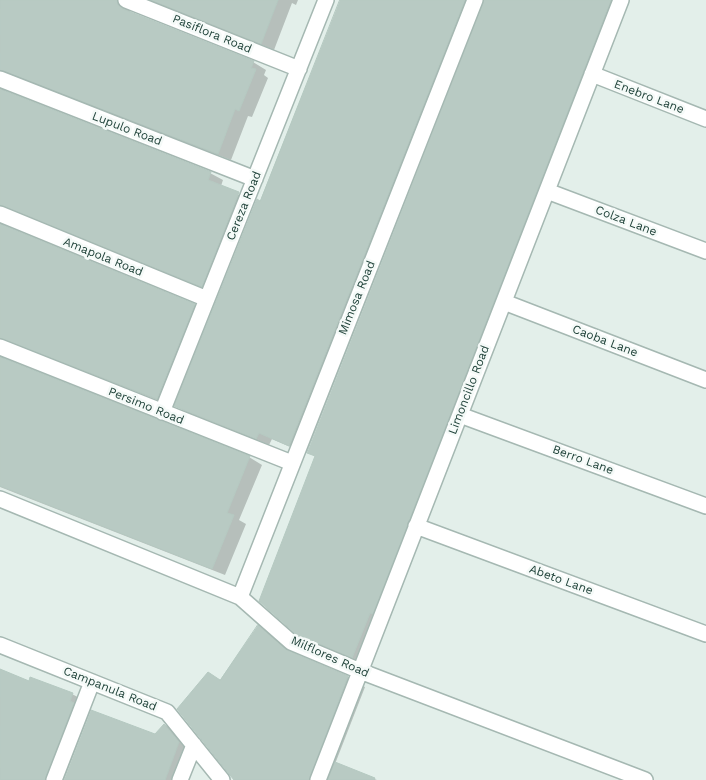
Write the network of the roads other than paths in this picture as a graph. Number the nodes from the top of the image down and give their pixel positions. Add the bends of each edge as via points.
1 (126, 0) edge
2 (326, 0) edge
3 (475, 0) edge
4 (621, 0) edge
5 (299, 69) junction
6 (592, 74) junction
7 (0, 79) edge
8 (706, 119) edge
9 (255, 179) junction
10 (547, 191) junction
11 (0, 214) edge
12 (706, 251) edge
13 (207, 299) junction
14 (504, 302) junction
15 (0, 347) edge
16 (706, 380) edge
17 (162, 412) junction
18 (460, 415) junction
19 (292, 463) junction
20 (0, 499) edge
21 (706, 506) edge
22 (416, 526) junction
23 (240, 597) junction
24 (706, 634) edge
25 (0, 645) edge
26 (360, 671) junction
27 (92, 682) junction
28 (194, 745) junction
29 (54, 780) edge
30 (180, 780) edge
31 (222, 780) edge
32 (318, 780) edge
33 (646, 780) edge

1 - 5 street, Pasiflora Road
2 - 5 street, Cereza Road
3 - 19 street, Mimosa Road
4 - 6 street, Limoncillo Road
5 - 9 street, Cereza Road
6 - 8 street, Enebro Lane
6 - 10 street, Limoncillo Road
7 - 9 street, Lupulo Road
9 - 13 street, Cereza Road
10 - 12 street, Colza Lane
10 - 14 street, Limoncillo Road
11 - 13 street, Amapola Road
13 - 17 street, Cereza Road
14 - 16 street, Caoba Lane
14 - 18 street, Limoncillo Road
15 - 17 street, Persimo Road
17 - 19 street, Persimo Road
18 - 21 street, Berro Lane
18 - 22 street, Limoncillo Road
19 - 23 street, Mimosa Road
20 - 23 street, Milflores Road
22 - 24 street, Abeto Lane
22 - 26 street, Limoncillo Road
23 - 26 street, Milflores Road via 291,642
25 - 27 street, Campanula Road
26 - 32 street, Limoncillo Road
26 - 33 street, Milflores Road
27 - 28 street, Campanula Road via 167,712
27 - 29 street
28 - 30 street
28 - 31 street, Campanula Road

